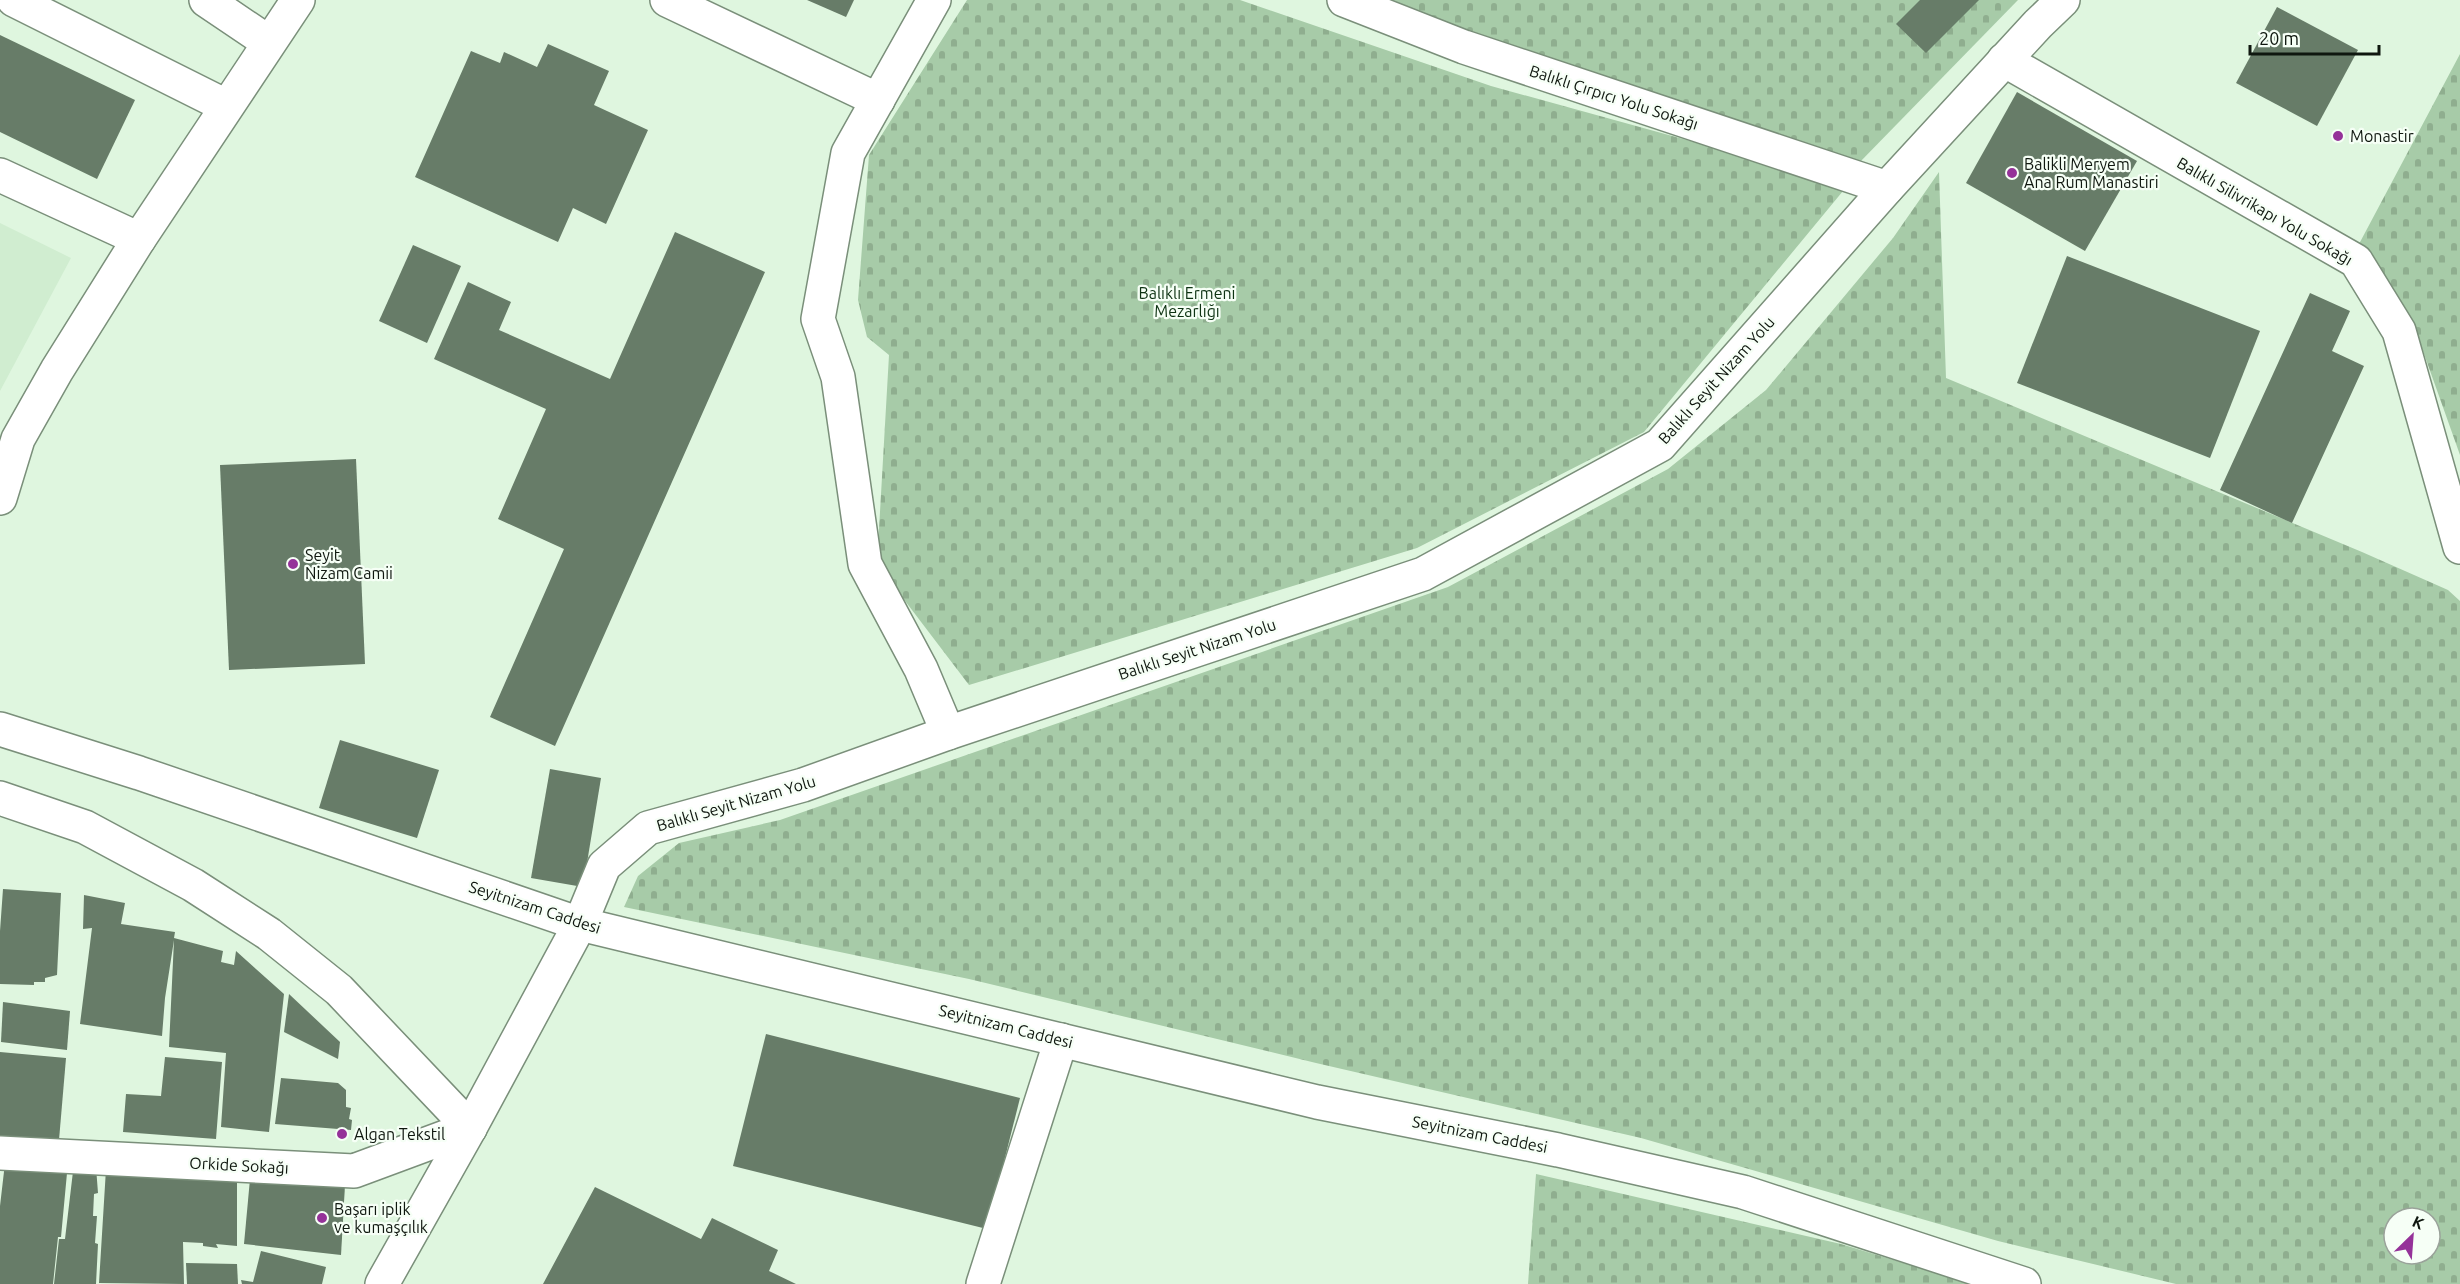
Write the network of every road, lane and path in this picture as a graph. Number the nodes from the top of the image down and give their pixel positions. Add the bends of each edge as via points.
1 (14, 0) edge
2 (206, 0) edge
3 (298, 0) edge
4 (667, 0) edge
5 (934, 0) edge
6 (1344, 0) edge
7 (2063, 0) edge
8 (268, 42) junction
9 (2004, 60) junction
10 (878, 100) junction
11 (226, 106) junction
12 (0, 175) edge
13 (1887, 188) junction
14 (139, 239) junction
15 (0, 498) edge
16 (2460, 547) edge
17 (0, 729) edge
18 (948, 733) junction
19 (0, 798) edge
20 (580, 924) junction
21 (1061, 1040) junction
22 (471, 1128) junction
23 (0, 1153) edge
24 (382, 1284) edge
25 (983, 1284) edge
26 (2024, 1284) edge

1 - 11 street
2 - 8 street
3 - 8 street
4 - 10 street
5 - 10 street
6 - 13 street, Balıklı Çırpıcı Yolu Sokağı via 1464,47
7 - 9 street, Balıklı Seyit Nizam Yolu
8 - 11 street
9 - 13 street, Balıklı Seyit Nizam Yolu
9 - 16 street, Balıklı Silivrikapı Yolu Sokağı via 2356,261 2399,331
10 - 18 street via 848,153 818,319 838,377 865,564 921,669
11 - 14 street
12 - 14 street
13 - 18 street, Balıklı Seyit Nizam Yolu via 1660,445 1423,574
14 - 15 street via 18,439
17 - 20 street, Seyitnizam Caddesi
18 - 20 street, Balıklı Seyit Nizam Yolu via 803,785 648,828 604,866
19 - 22 street via 85,827 193,885 269,934 339,990
20 - 21 street, Seyitnizam Caddesi
20 - 22 street, Balıklı Seyit Nizam Yolu
21 - 25 street
21 - 26 street, Seyitnizam Caddesi via 1317,1102 1743,1192
22 - 23 street, Orkide Sokağı via 354,1171
22 - 24 street, Balıklı Seyit Nizam Yolu

